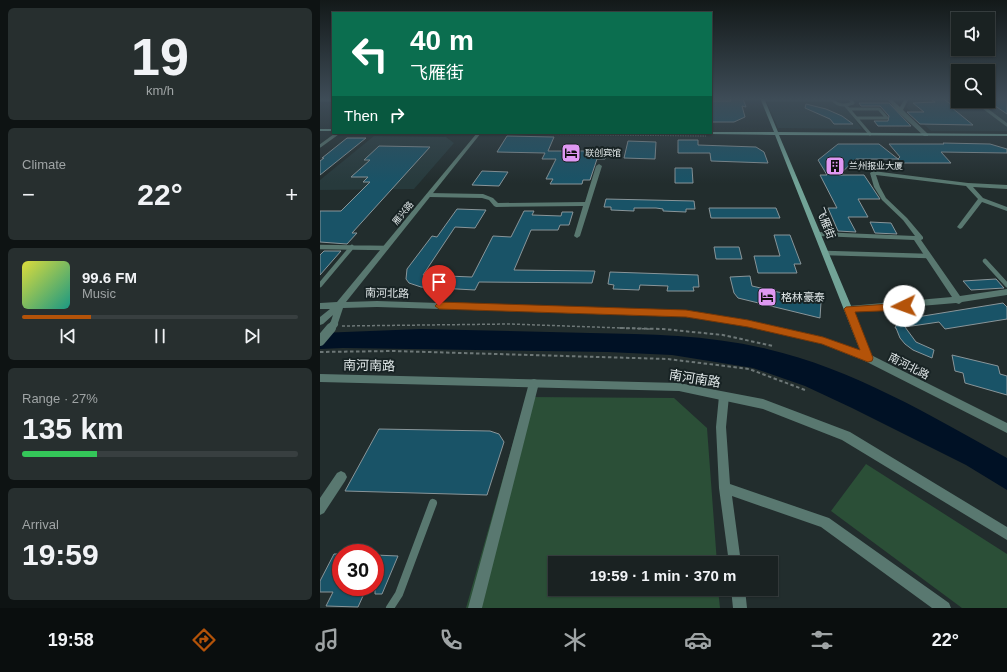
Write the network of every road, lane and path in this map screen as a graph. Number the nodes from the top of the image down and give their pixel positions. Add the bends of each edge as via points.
1 (775, 126) edge
2 (864, 126) edge
3 (917, 126) edge
4 (320, 130) edge
5 (332, 130) edge
6 (778, 133) junction
7 (337, 134) edge
8 (477, 134) edge
9 (712, 134) edge
10 (870, 134) junction
11 (926, 135) junction
12 (1007, 136) edge
13 (320, 146) edge
14 (599, 166) dead end
15 (968, 185) junction
16 (1007, 187) edge
17 (429, 195) junction
18 (981, 198) junction
19 (587, 204) junction
20 (1007, 210) edge
21 (960, 226) dead end
22 (818, 234) junction
23 (577, 236) dead end
24 (916, 238) junction
25 (320, 247) edge
26 (352, 247) junction
27 (386, 248) junction
28 (826, 253) junction
29 (928, 256) junction
30 (985, 261) dead end
31 (1007, 284) edge
32 (320, 285) edge
33 (1007, 292) edge
34 (959, 300) junction
35 (340, 304) junction
36 (320, 306) edge
37 (849, 309) junction
38 (320, 322) edge
39 (337, 325) junction
40 (320, 341) edge
41 (773, 346) dead end
42 (320, 352) edge
43 (868, 358) junction
44 (320, 378) edge
45 (534, 383) junction
46 (805, 390) dead end
47 (724, 396) junction
48 (1007, 428) edge
49 (341, 477) dead end
50 (725, 488) junction
51 (433, 503) dead end
52 (320, 508) edge
53 (1007, 534) edge
54 (734, 556) edge
55 (739, 596) edge
56 (390, 608) edge
57 (475, 608) edge
58 (740, 608) edge
59 (944, 608) edge

1 - 6 main road, 飞雁街
2 - 10 lane
3 - 11 street
4 - 5 main road
6 - 9 main road
6 - 10 main road
6 - 22 main road, 飞雁街
7 - 13 lane
8 - 17 street, 雁兴路
10 - 11 main road
11 - 12 main road
14 - 19 street
15 - 16 street
15 - 18 street
15 - 24 street via 873,173 884,199 920,238
17 - 19 street via 483,196 491,199 496,205
17 - 27 street, 雁兴路
18 - 20 street
18 - 21 street
19 - 23 street
22 - 24 street
22 - 28 main road, 飞雁街
24 - 29 street
25 - 26 lane
26 - 27 lane
26 - 32 lane
27 - 35 street, 雁兴路
28 - 29 lane
28 - 37 main road, 飞雁街
29 - 34 street
30 - 31 lane
33 - 34 street
34 - 37 street
35 - 36 street, 南河北路
35 - 38 street
35 - 39 street
35 - 43 street, 南河北路 via 686,314 748,323 823,341
37 - 43 main road, 飞雁街
39 - 40 street, bridge
39 - 41 path via 510,324 663,329 723,335
42 - 46 path via 393,351 668,359 749,369
43 - 48 street, 南河北路
44 - 45 street, 南河南路
45 - 47 street, 南河南路 via 679,387
45 - 57 street
47 - 50 street via 722,427
47 - 53 street, 南河南路 via 763,404 846,436
49 - 52 street
50 - 54 street
50 - 59 street via 825,522
51 - 56 lane via 399,594
55 - 58 street

